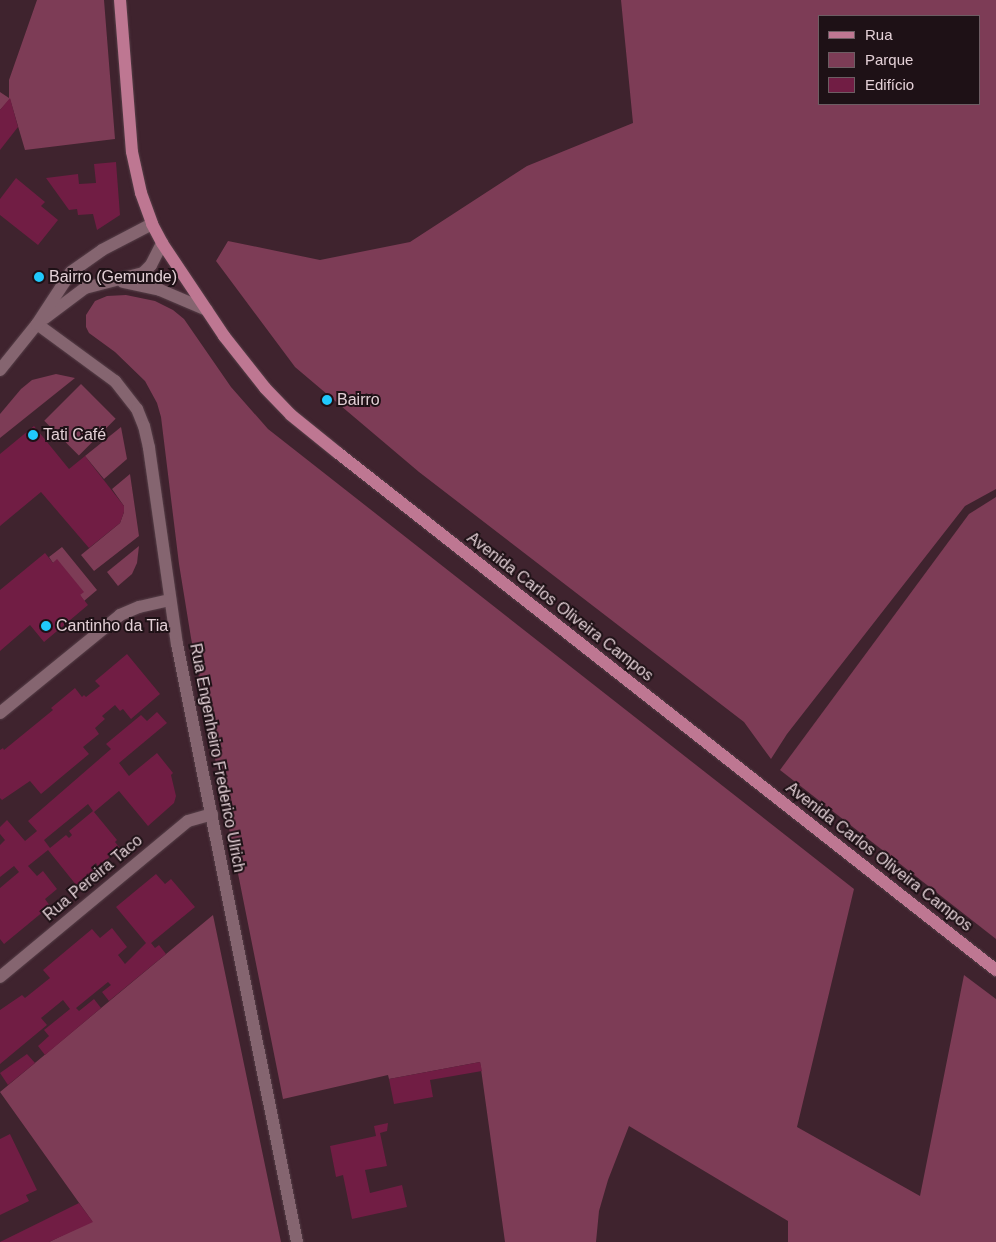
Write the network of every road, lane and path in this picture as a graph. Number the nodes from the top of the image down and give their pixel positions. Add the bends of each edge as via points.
1 (120, 0) edge
2 (152, 224) junction
3 (162, 243) junction
4 (110, 281) junction
5 (207, 310) junction
6 (37, 324) junction
7 (0, 370) edge
8 (170, 600) junction
9 (0, 713) edge
10 (212, 814) junction
11 (996, 970) edge
12 (0, 976) edge
13 (298, 1242) edge

1 - 2 main road via 130,137 141,193
2 - 3 main road, Avenida Carlos Oliveira Campos
2 - 6 street via 102,250 71,272
3 - 4 street via 143,273
3 - 5 main road, Avenida Carlos Oliveira Campos
4 - 5 street via 160,290
4 - 6 street via 85,288
5 - 11 main road, Avenida Carlos Oliveira Campos via 242,360 291,414
6 - 7 street
6 - 8 street, Rua Engenheiro Frederico Ulrich via 100,368 128,394 137,409 149,448
8 - 9 street via 139,606 120,615
8 - 10 street, Rua Engenheiro Frederico Ulrich
10 - 12 street, Rua Pereira Taco via 188,821
10 - 13 street, Rua Engenheiro Frederico Ulrich

